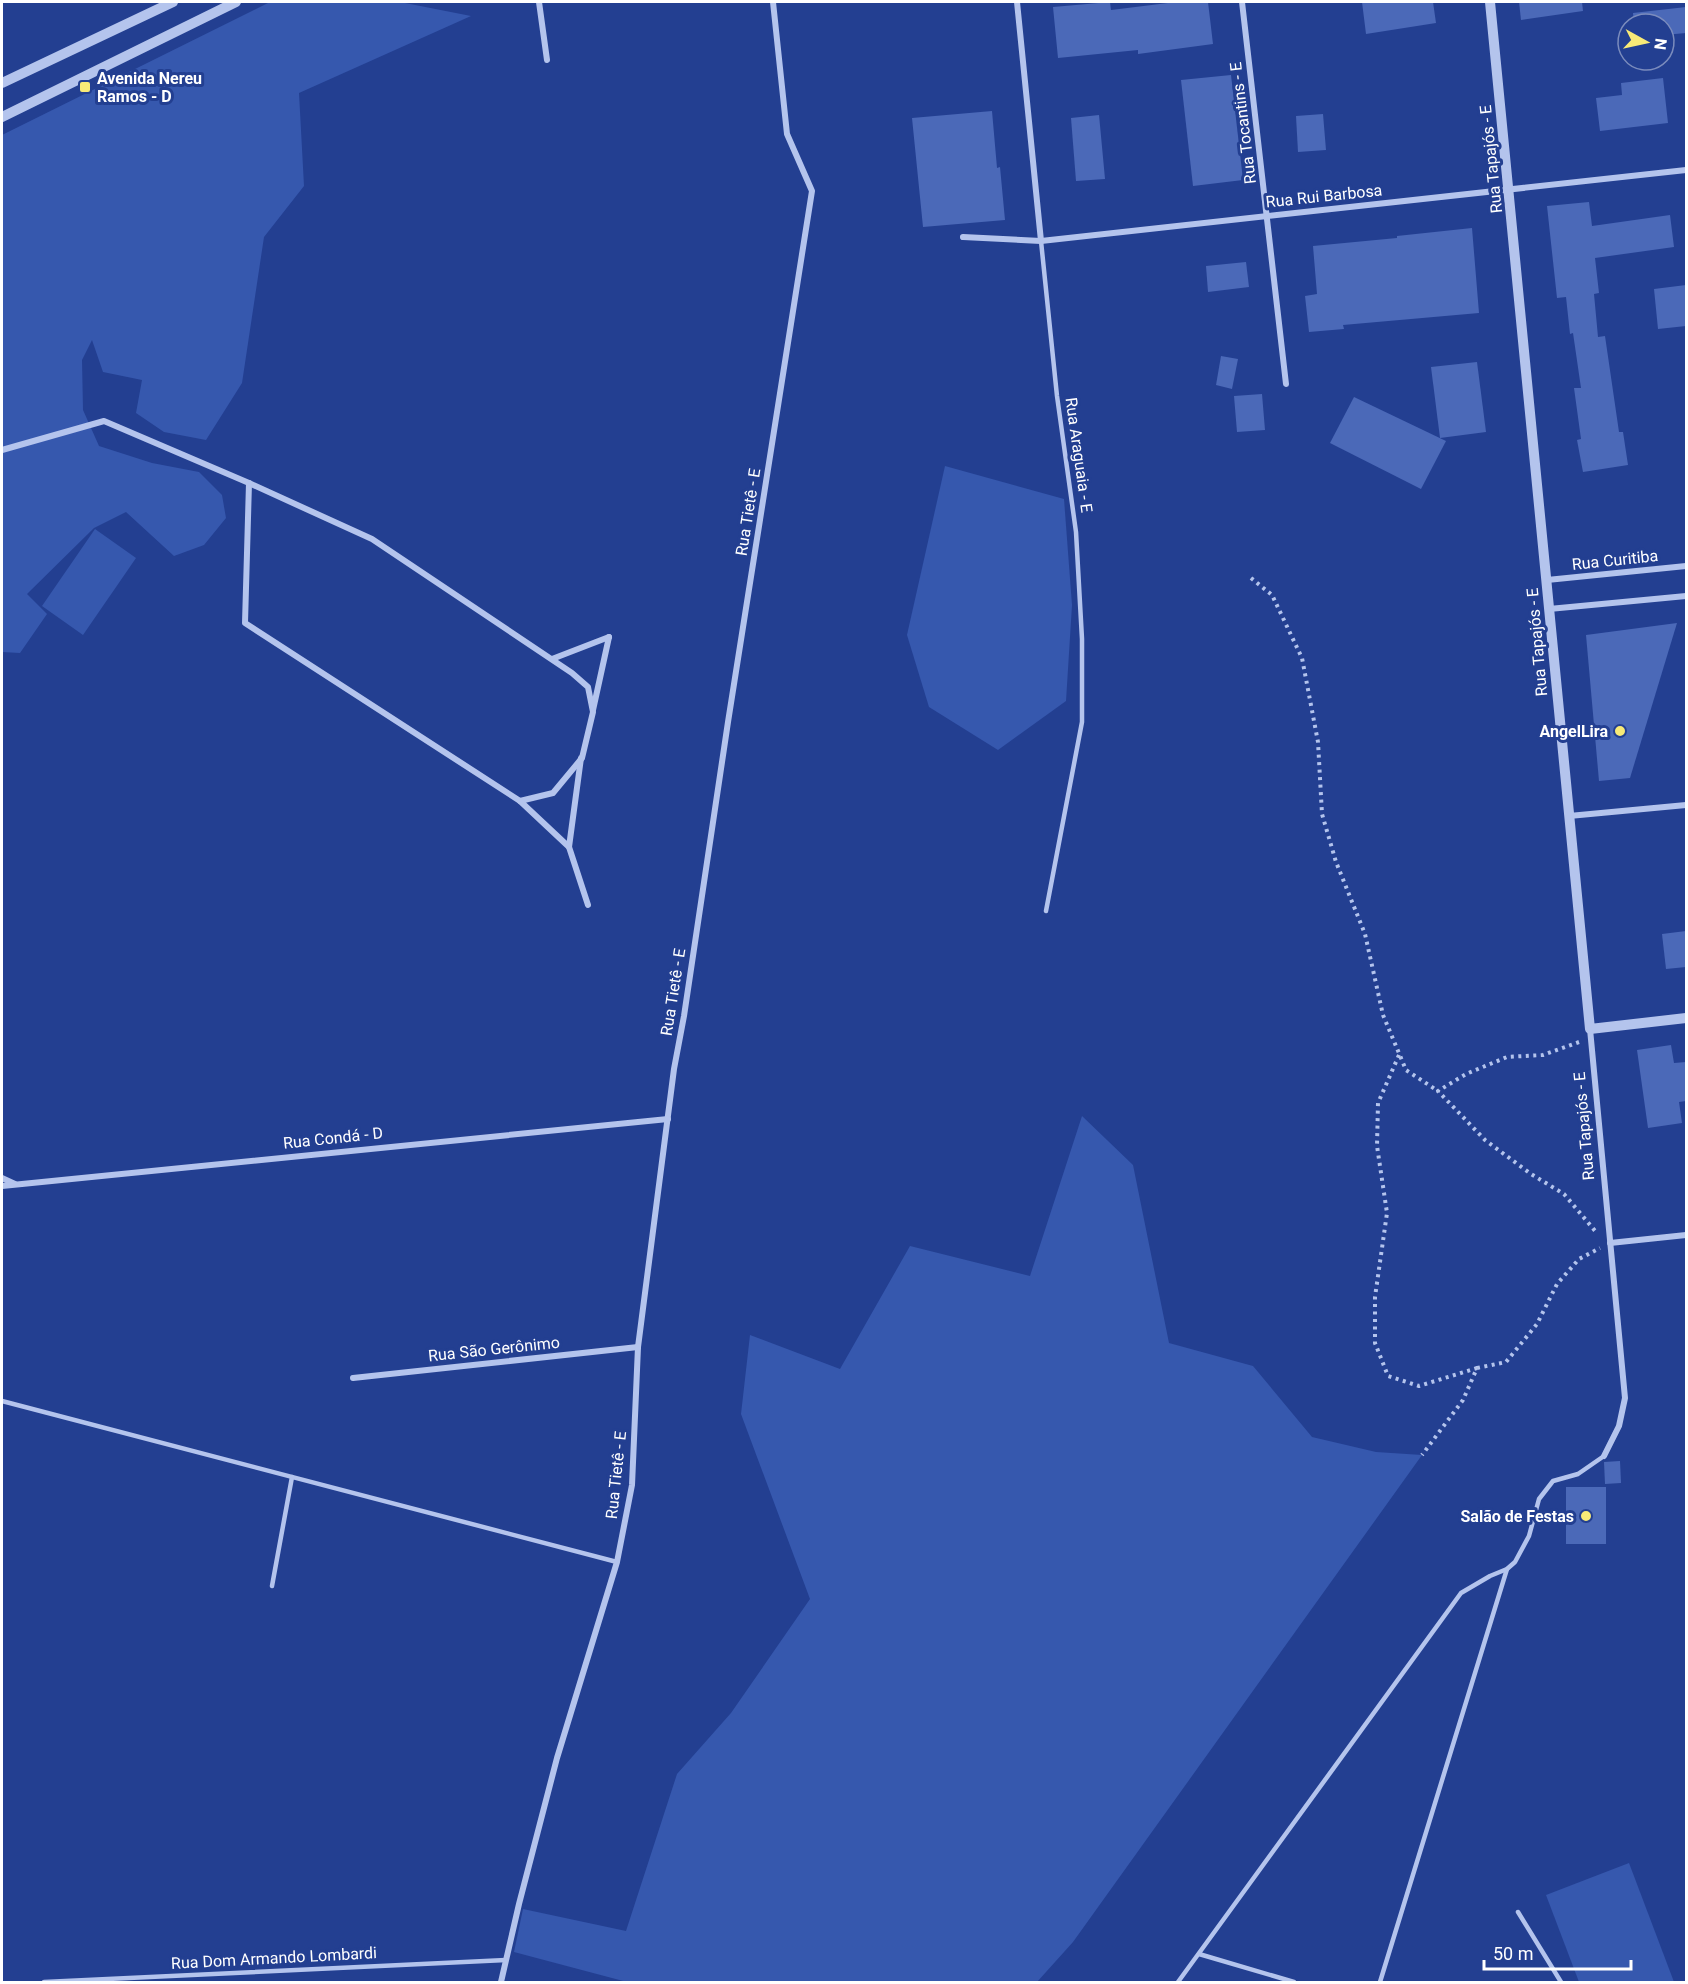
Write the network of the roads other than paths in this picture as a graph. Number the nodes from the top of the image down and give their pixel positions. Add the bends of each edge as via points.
1 (173, 2) edge
2 (236, 2) edge
3 (539, 2) edge
4 (773, 2) edge
5 (1017, 2) edge
6 (1242, 2) edge
7 (1490, 2) edge
8 (547, 60) dead end
9 (2, 83) edge
10 (2, 117) edge
11 (1686, 170) edge
12 (1509, 189) junction
13 (1268, 216) junction
14 (963, 237) dead end
15 (1041, 241) junction
16 (1286, 384) dead end
17 (2, 450) edge
18 (249, 483) junction
19 (1686, 566) edge
20 (1546, 580) junction
21 (1686, 596) edge
22 (1549, 609) junction
23 (552, 659) junction
24 (593, 712) junction
25 (582, 758) junction
26 (520, 801) junction
27 (1686, 805) edge
28 (1569, 816) junction
29 (569, 847) junction
30 (588, 905) dead end
31 (1046, 911) dead end
32 (1686, 1018) edge
33 (1590, 1034) junction
34 (668, 1119) junction
35 (2, 1178) edge
36 (15, 1185) junction
37 (2, 1186) edge
38 (1686, 1235) edge
39 (1610, 1243) junction
40 (638, 1347) junction
41 (353, 1377) dead end
42 (2, 1401) edge
43 (1604, 1456) joint
44 (292, 1477) junction
45 (617, 1562) junction
46 (1508, 1569) junction
47 (272, 1586) dead end
48 (1518, 1912) dead end
49 (1199, 1954) junction
50 (506, 1960) junction
51 (44, 1983) edge
52 (501, 1983) edge
53 (1178, 1983) edge
54 (1294, 1983) edge
55 (1380, 1983) edge
56 (1561, 1983) edge

1 - 9 street
2 - 10 street
3 - 8 street
4 - 34 street, Rua Tietê - E via 787,134 813,191
5 - 15 street, Rua Araguaia - E
6 - 13 street, Rua Tocantins - E
7 - 12 street, Rua Tapajós - E
11 - 12 street, Rua Rui Barbosa
12 - 13 street, Rua Rui Barbosa
12 - 20 street, Rua Tapajós - E
13 - 15 street, Rua Rui Barbosa
13 - 16 street, Rua Tocantins - E
14 - 15 street, Rua Rui Barbosa
15 - 31 lane, Rua Araguaia - E via 1076,532 1082,651 1082,722
17 - 18 street via 104,421
18 - 23 street via 372,539
18 - 26 street via 245,623
19 - 20 street, Rua Curitiba
20 - 22 street, Rua Tapajós - E
21 - 22 street
22 - 28 street, Rua Tapajós - E
23 - 24 street via 588,687
23 - 24 street via 609,637
24 - 25 street
25 - 26 street via 553,793
25 - 29 street
26 - 29 street
27 - 28 street
28 - 33 street, Rua Tapajós - E
29 - 30 street
32 - 33 street
33 - 39 street, Rua Tapajós - E
34 - 36 street, Rua Condá - D
34 - 40 street, Rua Tietê - E
35 - 36 street
36 - 37 street, Rua Condá - D
38 - 39 street
39 - 43 street, Rua Tapajós - E via 1625,1398 1619,1426
40 - 41 street, Rua São Gerônimo
40 - 45 street, Rua Tietê - E via 632,1485
42 - 44 lane
43 - 46 lane via 1578,1474 1553,1480 1539,1499 1529,1536
44 - 45 lane
44 - 47 lane
45 - 50 street, Rua Tietê - E via 557,1758
46 - 49 lane via 1461,1593
46 - 55 lane
48 - 56 lane
49 - 53 lane
49 - 54 lane
50 - 51 lane, Rua Dom Armando Lombardi
50 - 52 street, Rua Tietê - E

